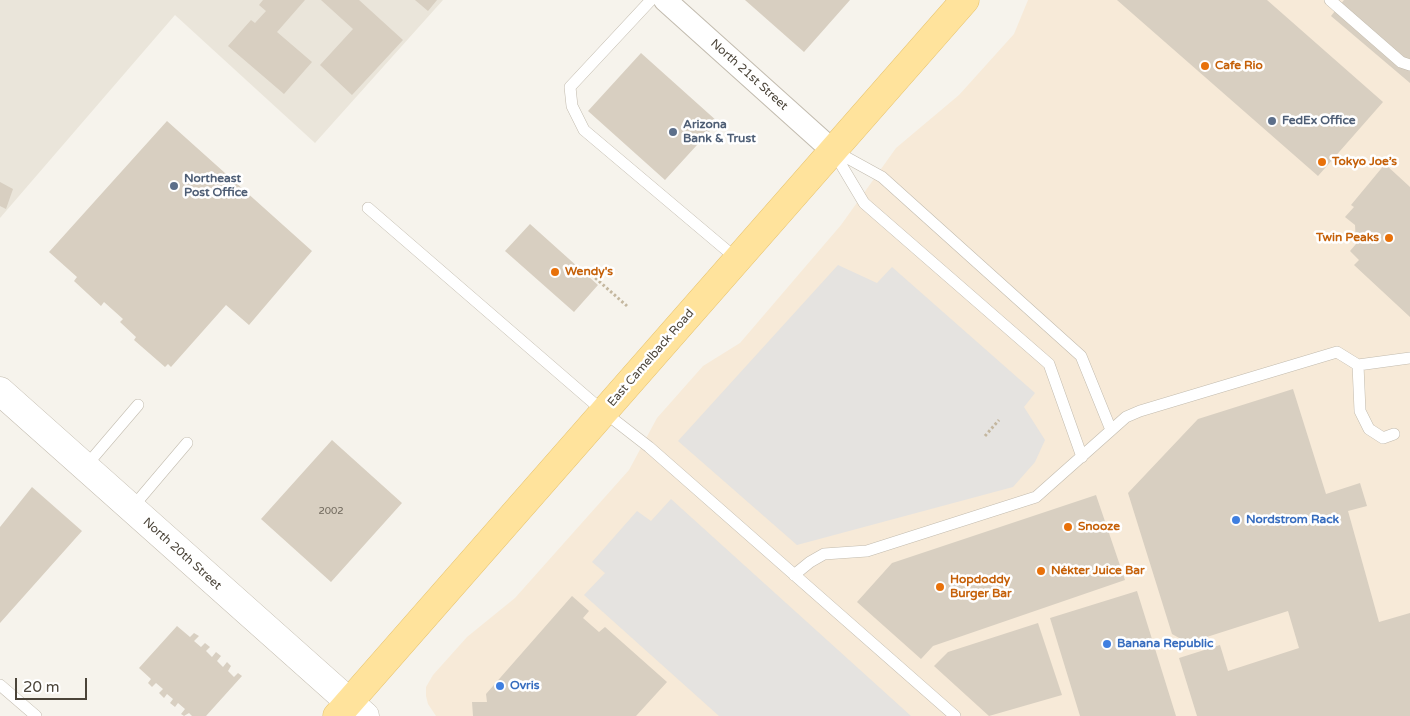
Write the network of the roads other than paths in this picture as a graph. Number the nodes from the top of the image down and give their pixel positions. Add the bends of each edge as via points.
1 (651, 0) edge
2 (665, 0) edge
3 (965, 0) edge
4 (1330, 0) edge
5 (1410, 65) edge
6 (832, 150) junction
7 (368, 208) dead end
8 (737, 259) junction
9 (1410, 358) edge
10 (1358, 365) junction
11 (0, 391) edge
12 (138, 405) dead end
13 (604, 412) junction
14 (1110, 430) junction
15 (1394, 434) dead end
16 (187, 443) dead end
17 (1082, 457) junction
18 (85, 468) junction
19 (131, 509) junction
20 (794, 575) junction
21 (0, 684) edge
22 (350, 711) edge
23 (36, 716) edge
24 (955, 716) edge

1 - 8 lane via 570,87 572,106 584,130
2 - 6 street, North 21st Street
3 - 6 main road, East Camelback Road
4 - 5 lane via 1401,62
6 - 8 main road, East Camelback Road
6 - 14 lane via 882,177 1081,356
6 - 17 lane via 864,202 1049,364
7 - 13 lane
8 - 13 main road, East Camelback Road
9 - 10 lane
10 - 14 lane via 1336,352 1140,411
10 - 15 lane via 1360,411 1369,429 1383,438
11 - 18 street, North 20th Street
12 - 18 lane
13 - 20 lane via 649,447
13 - 22 main road, East Camelback Road
14 - 17 lane
16 - 19 lane
17 - 20 lane via 1036,497 867,552 824,554
18 - 19 street, North 20th Street
19 - 22 street, North 20th Street
20 - 24 lane
21 - 23 lane

